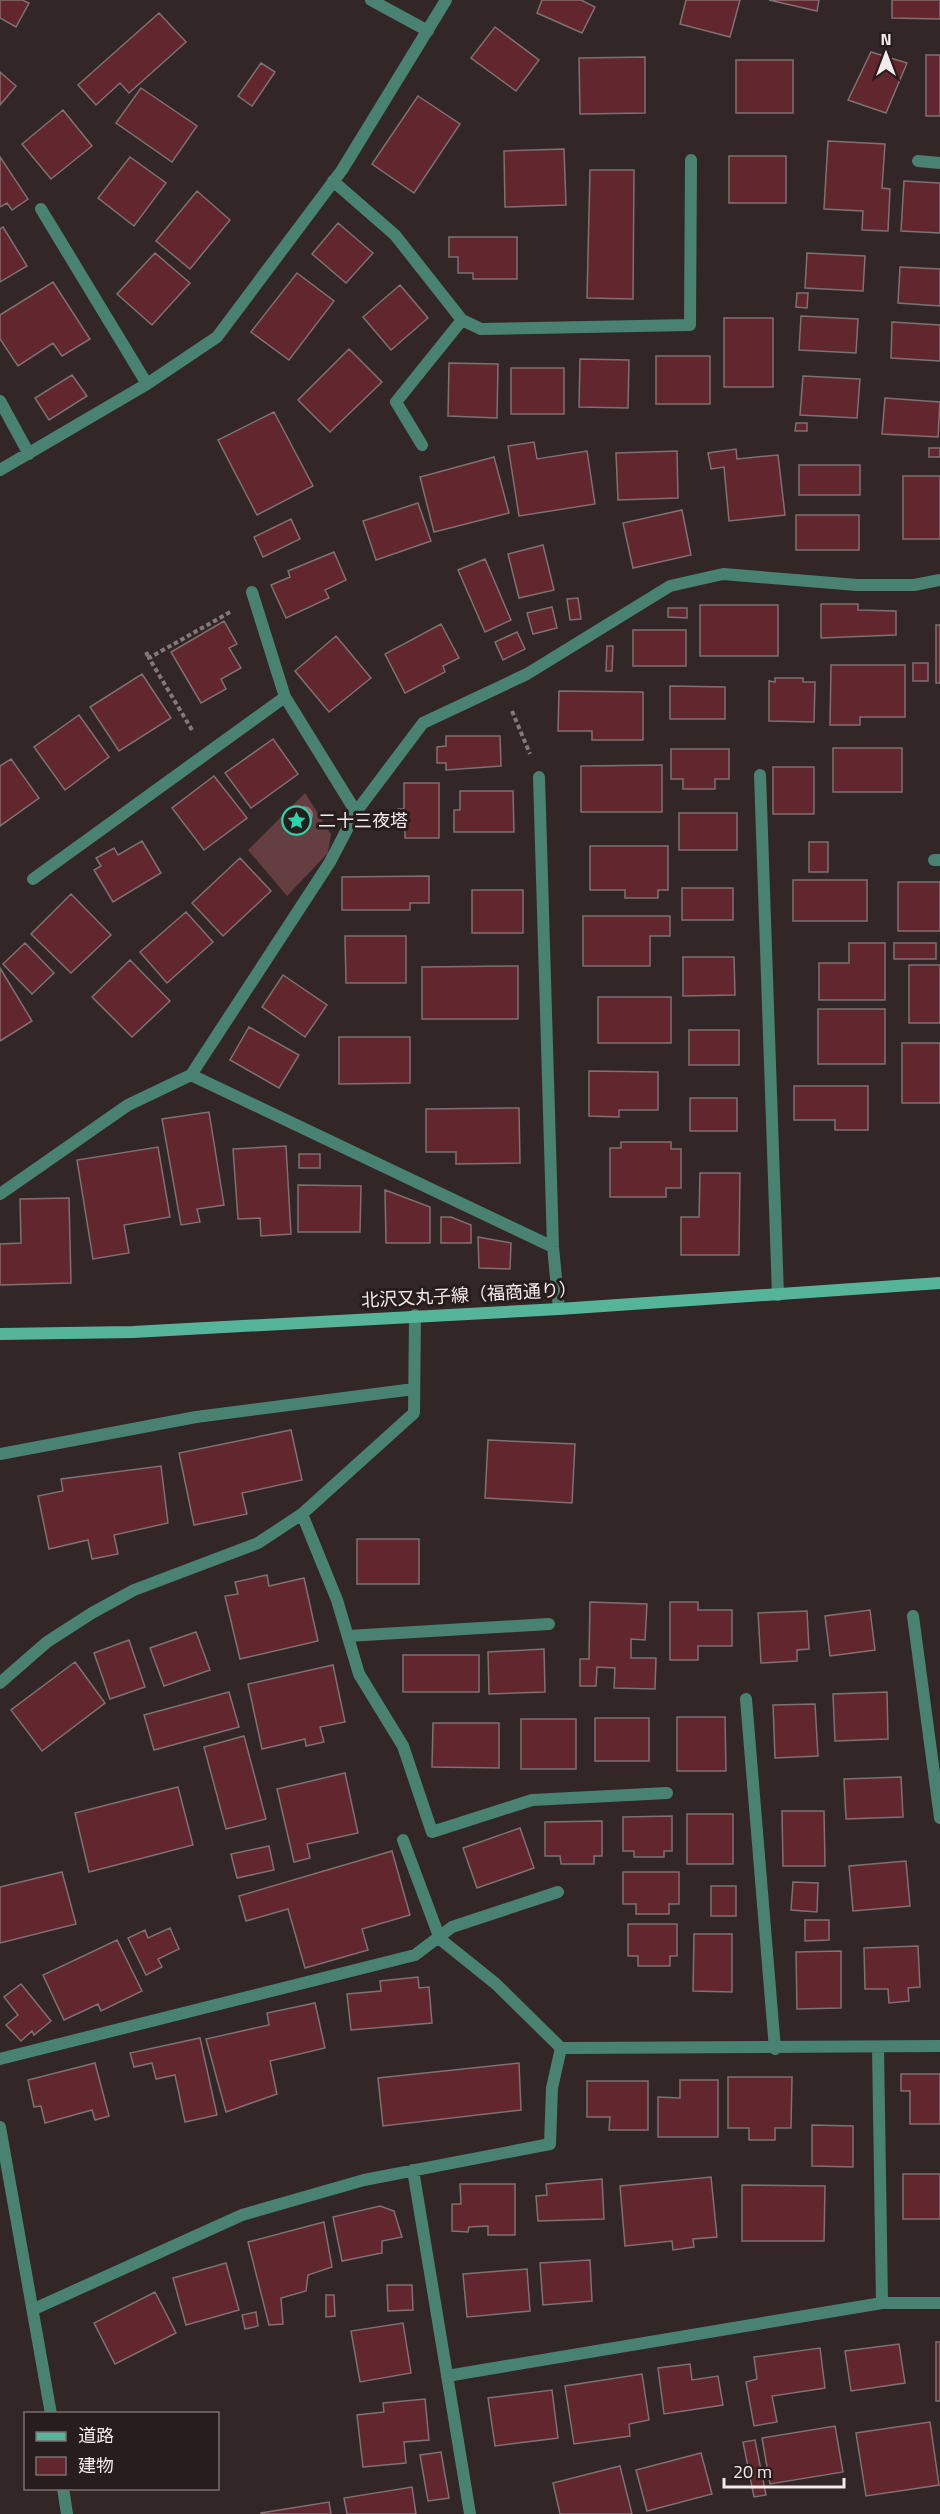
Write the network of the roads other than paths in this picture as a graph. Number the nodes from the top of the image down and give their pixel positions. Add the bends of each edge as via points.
1 (371, 0) edge
2 (446, 0) edge
3 (428, 31) junction
4 (691, 160) dead end
5 (918, 161) dead end
6 (940, 163) edge
7 (333, 182) junction
8 (41, 209) dead end
9 (462, 320) junction
10 (147, 384) junction
11 (0, 401) edge
12 (422, 446) dead end
13 (29, 454) junction
14 (0, 470) edge
15 (940, 580) edge
16 (253, 595) road end
17 (285, 697) junction
18 (760, 775) dead end
19 (539, 777) road end
20 (356, 812) junction
21 (33, 879) dead end
22 (191, 1075) junction
23 (0, 1194) edge
24 (553, 1247) junction
25 (940, 1283) edge
26 (778, 1295) junction
27 (560, 1309) junction
28 (415, 1315) junction
29 (0, 1334) edge
30 (414, 1389) junction
31 (0, 1454) edge
32 (302, 1514) junction
33 (913, 1616) dead end
34 (549, 1624) dead end
35 (348, 1636) junction
36 (0, 1683) edge
37 (746, 1699) dead end
38 (667, 1793) dead end
39 (940, 1818) edge
40 (403, 1840) dead end
41 (558, 1892) dead end
42 (440, 1939) junction
43 (940, 2046) edge
44 (878, 2047) junction
45 (561, 2048) junction
46 (775, 2049) junction
47 (0, 2059) edge
48 (0, 2127) edge
49 (413, 2170) junction
50 (940, 2302) edge
51 (882, 2303) junction
52 (34, 2309) junction
53 (447, 2376) junction
54 (51, 2412) edge
55 (63, 2490) edge
56 (68, 2514) edge
57 (470, 2514) edge

1 - 3 street
2 - 3 street
3 - 7 street
4 - 9 street via 690,325 481,329
5 - 6 street
7 - 9 street via 395,235
7 - 10 street via 217,337
8 - 10 street
9 - 12 street via 396,402
10 - 13 street
11 - 13 street
13 - 14 street
15 - 20 street via 914,585 856,585 723,574 670,586 527,674 423,723
16 - 17 street
17 - 20 street
17 - 21 street
18 - 26 street
19 - 24 street
20 - 22 street via 330,862
22 - 23 street via 128,1105
22 - 24 street
24 - 27 street
25 - 26 street, 北沢又丸子線（福商通り）
26 - 27 street, 北沢又丸子線（福商通り）
27 - 28 street, 北沢又丸子線（福商通り）
28 - 29 street, 北沢又丸子線（福商通り） via 133,1332
28 - 30 street
30 - 31 street via 196,1417
30 - 32 street via 414,1413
32 - 35 street
32 - 36 street via 258,1543 134,1590 92,1613 47,1642
33 - 39 street
34 - 35 street
35 - 38 street via 360,1674 403,1746 432,1832 532,1800
37 - 46 street
40 - 42 street
41 - 42 street via 452,1927
42 - 45 street via 496,1984
42 - 47 street via 415,1955
43 - 44 street
44 - 46 street
44 - 51 street
45 - 46 street
45 - 49 street via 552,2088 550,2144
48 - 52 street
49 - 52 street via 242,2215
49 - 53 street
50 - 51 street
51 - 53 street
52 - 54 street
53 - 57 street
55 - 56 street

